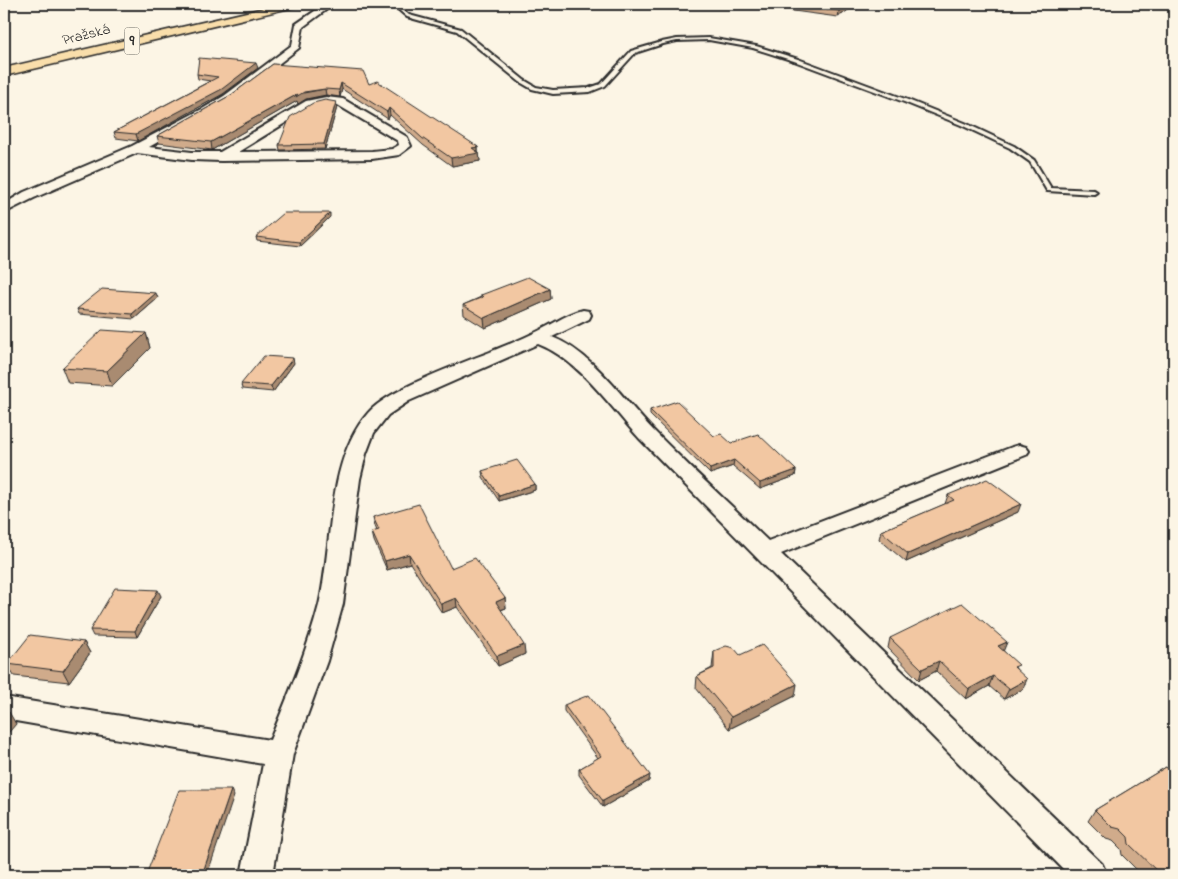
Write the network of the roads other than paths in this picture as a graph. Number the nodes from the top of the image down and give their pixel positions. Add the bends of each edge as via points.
1 (294, 4) edge
2 (330, 4) edge
3 (394, 4) edge
4 (4, 72) edge
5 (136, 149) junction
6 (221, 157) junction
7 (1094, 192) dead end
8 (4, 209) edge
9 (583, 315) dead end
10 (538, 338) junction
11 (1019, 451) dead end
12 (766, 551) junction
13 (4, 708) edge
14 (279, 754) junction
15 (257, 875) edge
16 (1091, 875) edge

1 - 4 main road, Pražská / 9
2 - 5 street via 299,26 298,44 294,48 222,102
3 - 7 lane via 408,16 459,30 522,81 534,88 553,92 590,90 603,85 633,52 662,43 709,39 754,47 906,101 1004,143 1032,161 1049,190
5 - 6 street
5 - 8 street
6 - 6 street via 372,156 395,152 405,146 403,139 339,101 326,100 310,103
9 - 10 street
10 - 12 street via 561,347 581,363 646,434
10 - 14 street via 390,403 363,433 354,457 332,603 315,661
11 - 12 street
12 - 16 street
13 - 14 street
14 - 15 street

